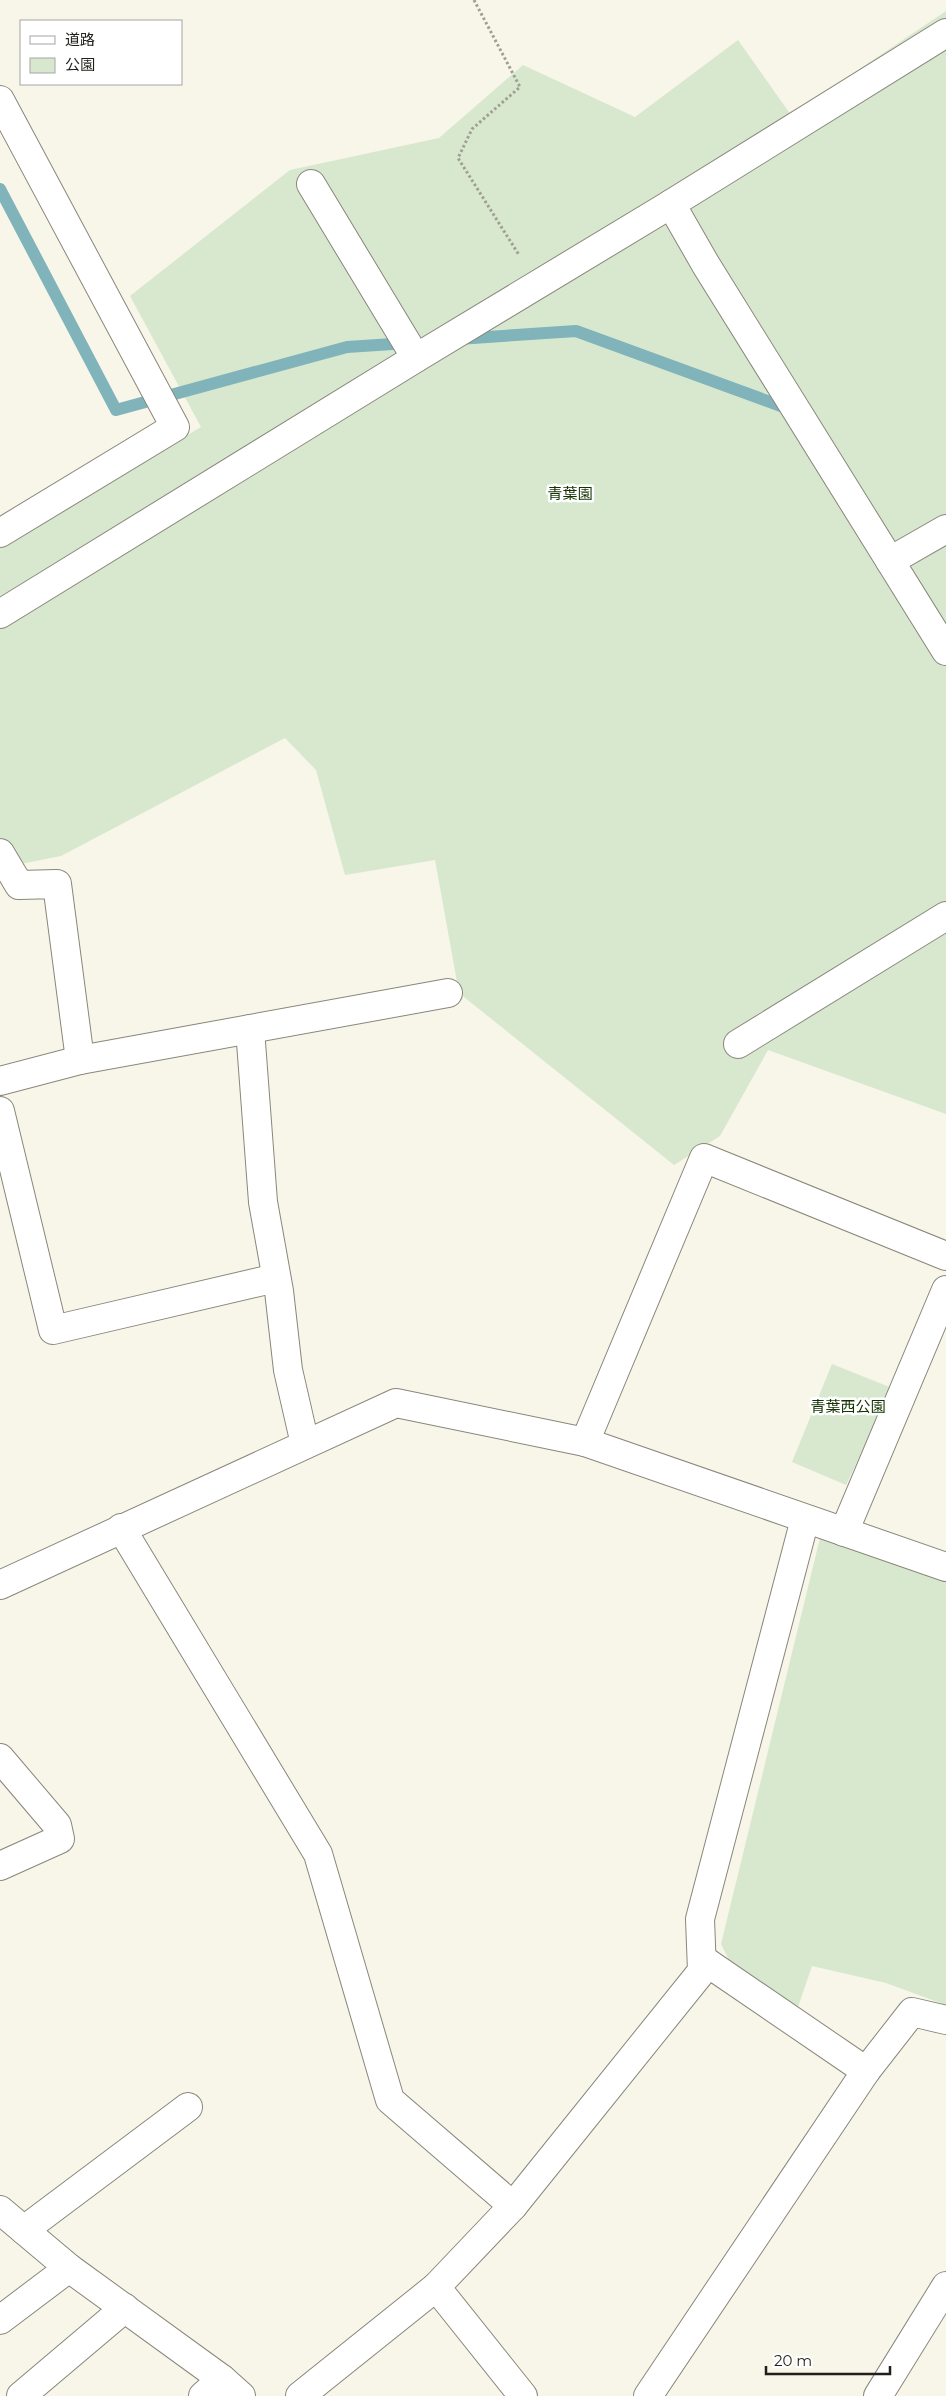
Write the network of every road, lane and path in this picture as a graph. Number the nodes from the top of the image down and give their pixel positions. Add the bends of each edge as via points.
1 (474, 0) edge
2 (946, 33) edge
3 (0, 100) edge
4 (311, 184) dead end
5 (671, 204) junction
6 (538, 285) junction
7 (416, 358) junction
8 (946, 529) edge
9 (0, 533) edge
10 (890, 561) junction
11 (0, 614) edge
12 (946, 651) edge
13 (0, 853) edge
14 (946, 916) edge
15 (448, 993) dead end
16 (250, 1029) junction
17 (738, 1044) dead end
18 (80, 1060) junction
19 (0, 1081) edge
20 (0, 1111) edge
21 (946, 1256) edge
22 (276, 1278) junction
23 (946, 1290) edge
24 (585, 1442) junction
25 (305, 1444) junction
26 (805, 1519) junction
27 (121, 1528) junction
28 (844, 1532) junction
29 (946, 1567) edge
30 (0, 1585) edge
31 (0, 1758) edge
32 (0, 1866) edge
33 (702, 1959) junction
34 (946, 2020) edge
35 (866, 2071) junction
36 (188, 2107) dead end
37 (513, 2206) junction
38 (0, 2210) edge
39 (24, 2230) junction
40 (69, 2268) junction
41 (946, 2286) edge
42 (436, 2287) junction
43 (125, 2308) junction
44 (0, 2320) edge
45 (222, 2390) edge
46 (21, 2396) edge
47 (300, 2396) edge
48 (522, 2396) edge
49 (648, 2396) edge
50 (878, 2396) edge

1 - 6 path via 520,87 472,129 458,158
2 - 5 street
3 - 9 street via 176,427
4 - 7 street
5 - 6 street
5 - 10 street
6 - 7 street
7 - 11 street
8 - 10 street
10 - 12 street
13 - 18 street via 19,885 57,884
14 - 17 street
15 - 16 street
16 - 18 street
16 - 22 street via 263,1202
18 - 19 street
20 - 22 street via 53,1330
21 - 24 street via 704,1158
22 - 25 street via 288,1370
23 - 28 street
24 - 25 street via 396,1403
24 - 26 street
25 - 27 street
26 - 28 street
26 - 33 street via 700,1919
27 - 30 street
27 - 37 street via 318,1854 390,2100
28 - 29 street
31 - 32 street via 57,1825 60,1839
33 - 35 street
33 - 37 street via 702,1971
34 - 35 street via 912,2012
35 - 49 street
36 - 39 street
37 - 42 street
38 - 39 street
39 - 40 street
40 - 43 street
40 - 44 street
41 - 50 street
42 - 47 street
42 - 48 street
43 - 45 street
43 - 46 street

